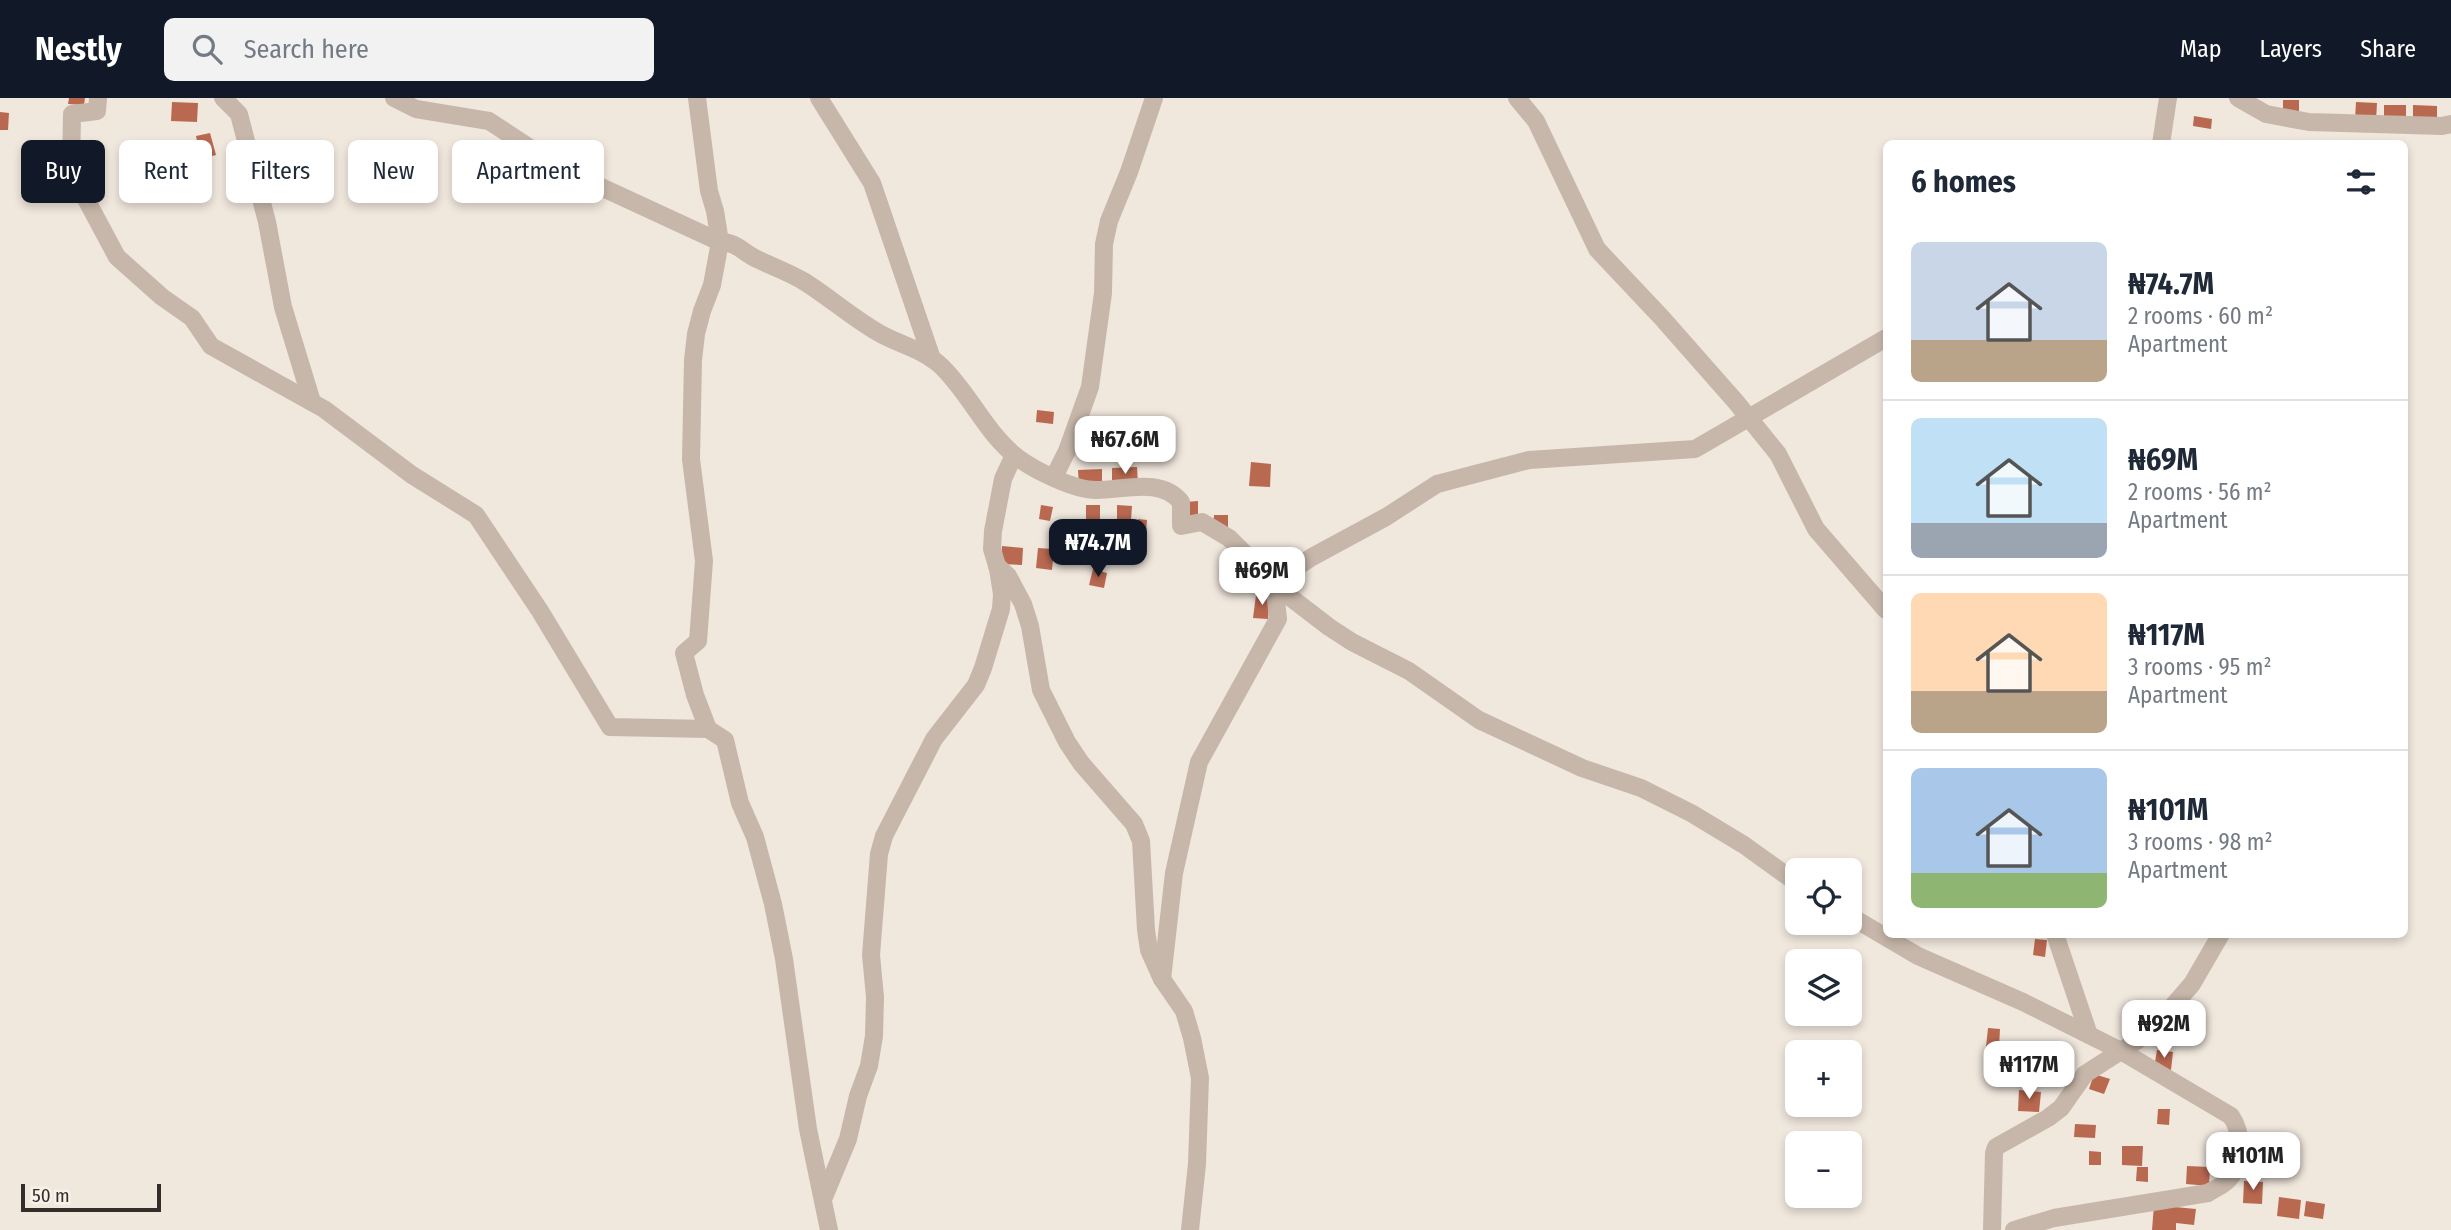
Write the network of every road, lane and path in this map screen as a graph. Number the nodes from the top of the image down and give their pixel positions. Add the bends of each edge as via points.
1 (98, 98) edge
2 (223, 98) edge
3 (394, 98) edge
4 (697, 98) edge
5 (820, 98) edge
6 (1154, 98) edge
7 (1517, 98) edge
8 (2168, 98) edge
9 (2238, 98) edge
10 (2451, 124) edge
11 (2162, 140) edge
12 (720, 242) junction
13 (1883, 340) edge
14 (932, 359) junction
15 (312, 402) junction
16 (1749, 419) junction
17 (1014, 455) junction
18 (1054, 477) junction
19 (998, 566) junction
20 (1274, 582) junction
21 (1883, 607) edge
22 (708, 729) junction
23 (1785, 874) edge
24 (1862, 923) edge
25 (1883, 935) edge
26 (1887, 938) edge
27 (2056, 938) edge
28 (2219, 938) edge
29 (1161, 979) junction
30 (2090, 1035) junction
31 (2121, 1051) junction
32 (824, 1197) junction
33 (829, 1230) edge
34 (1191, 1230) edge
35 (1992, 1230) edge
36 (2014, 1230) edge

1 - 15 street via 97,111 72,114 71,171 117,257 192,318 211,346
2 - 15 street via 239,114 283,307
3 - 12 street via 416,109 489,121 562,169
4 - 12 street
5 - 14 street via 872,183
6 - 18 street via 1109,220 1090,387
7 - 16 street via 1536,121 1597,249
8 - 11 street
9 - 10 street via 2266,114 2309,122
12 - 14 street via 732,242 805,282 880,334
12 - 22 street via 693,360 691,458 705,579 698,641 684,653
13 - 16 street
14 - 17 street
15 - 22 street via 412,475 476,514 610,727
16 - 20 street via 1695,449 1530,460 1437,484
16 - 21 street via 1777,454 1816,529
17 - 18 street
17 - 19 street via 1003,480 995,522 992,548
18 - 20 street via 1095,490 1130,486 1172,492 1181,502 1181,526 1202,522 1229,538
19 - 29 street via 1023,604 1041,690 1067,742 1134,824 1141,841 1146,930 1151,959
19 - 32 street via 1001,608 976,685 934,738 878,854 871,955 874,1036 848,1139
20 - 23 street via 1329,627 1409,671 1479,720 1691,813
20 - 29 street via 1279,619 1199,762 1174,873
22 - 32 street via 725,740 773,904 808,1129
24 - 25 street
26 - 30 street
27 - 30 street
28 - 31 street via 2174,1006
29 - 34 street via 1184,1011 1200,1078
30 - 31 street
31 - 35 street via 2085,1074 2061,1108 2048,1118 1996,1147
31 - 36 street via 2231,1116 2239,1130 2237,1167 2208,1194 2054,1218
32 - 33 street

